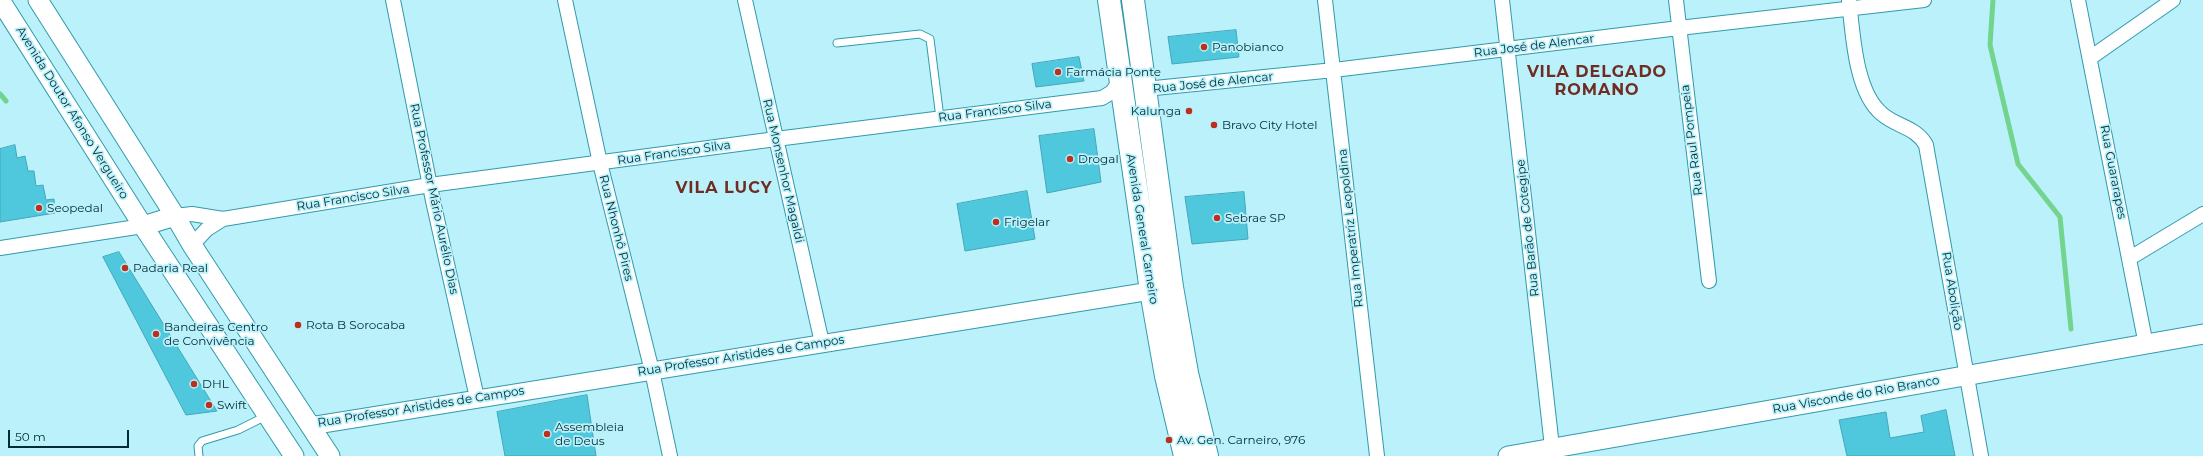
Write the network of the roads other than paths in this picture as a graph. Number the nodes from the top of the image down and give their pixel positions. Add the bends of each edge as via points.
1 (0, 0) edge
2 (38, 0) edge
3 (393, 0) edge
4 (565, 0) edge
5 (744, 0) edge
6 (1109, 0) edge
7 (1133, 0) edge
8 (1325, 0) edge
9 (1502, 0) edge
10 (1676, 0) edge
11 (1924, 0) edge
12 (2078, 0) edge
13 (2173, 0) edge
14 (1850, 5) edge
15 (1679, 28) junction
16 (837, 43) dead end
17 (1508, 49) junction
18 (2090, 58) junction
19 (1334, 70) junction
20 (1120, 82) junction
21 (1144, 90) junction
22 (940, 118) junction
23 (776, 139) junction
24 (600, 163) junction
25 (430, 185) junction
26 (2203, 214) edge
27 (175, 216) junction
28 (223, 219) junction
29 (144, 226) junction
30 (192, 245) junction
31 (0, 248) edge
32 (2130, 258) junction
33 (180, 281) junction
34 (1709, 281) dead end
35 (1162, 289) junction
36 (2203, 334) edge
37 (822, 342) junction
38 (2146, 345) junction
39 (652, 371) junction
40 (1966, 376) junction
41 (477, 398) junction
42 (268, 415) junction
43 (310, 426) junction
44 (1553, 452) edge
45 (199, 456) edge
46 (294, 456) edge
47 (330, 456) edge
48 (670, 456) edge
49 (1185, 456) edge
50 (1207, 456) edge
51 (1377, 456) edge
52 (1508, 456) edge
53 (1981, 456) edge

1 - 29 main road, Avenida Doutor Afonso Vergueiro
2 - 27 main road
3 - 25 street, Rua Professor Mário Aurélio Dias
4 - 24 street, Rua Nhonhô Pires
5 - 23 street, Rua Monsenhor Magaldi
6 - 20 main road, Avenida General Carneiro
7 - 21 main road, Avenida General Carneiro
8 - 19 street, Rua Imperatriz Leopoldina
9 - 17 street, Rua Barão de Cotegipe
10 - 15 street, Rua Raul Pompeia
11 - 14 street, Rua José de Alencar
12 - 18 street, Rua Guararapes
13 - 18 street
14 - 15 street, Rua José de Alencar
14 - 40 street, Rua Abolição via 1860,77 1870,102 1882,115 1921,136 1926,145
15 - 17 street, Rua José de Alencar
15 - 34 street, Rua Raul Pompeia
16 - 22 lane via 927,35 930,39
17 - 19 street, Rua José de Alencar
17 - 44 street, Rua Barão de Cotegipe
18 - 32 street, Rua Guararapes
19 - 21 street, Rua José de Alencar
19 - 51 street, Rua Imperatriz Leopoldina
20 - 22 street, Rua Francisco Silva via 1112,92 1102,98
20 - 35 main road, Avenida General Carneiro
21 - 35 main road, Avenida General Carneiro
22 - 23 street, Rua Francisco Silva
23 - 24 street, Rua Francisco Silva
23 - 37 street, Rua Monsenhor Magaldi
24 - 25 street, Rua Francisco Silva
24 - 39 street, Rua Nhonhô Pires
25 - 28 street, Rua Francisco Silva
25 - 41 street, Rua Professor Mário Aurélio Dias
26 - 32 street
27 - 28 street, Rua Francisco Silva via 192,214
27 - 29 main road
27 - 30 main road
28 - 30 street, Rua Francisco Silva via 207,229
29 - 31 street
29 - 33 main road, Avenida Doutor Afonso Vergueiro
30 - 33 main road
30 - 43 main road
32 - 38 street, Rua Guararapes
33 - 42 main road, Avenida Doutor Afonso Vergueiro
35 - 37 street, Rua Professor Aristides de Campos
35 - 49 main road, Avenida General Carneiro via 1166,376
35 - 50 main road, Avenida General Carneiro via 1187,373
36 - 38 main road, Rua Visconde do Rio Branco
37 - 39 street, Rua Professor Aristides de Campos
38 - 40 main road, Rua Visconde do Rio Branco
39 - 41 street, Rua Professor Aristides de Campos
39 - 48 street, Rua Nhonhô Pires
40 - 44 main road, Rua Visconde do Rio Branco
40 - 53 street, Rua Abolição
41 - 43 street, Rua Professor Aristides de Campos
42 - 43 main road via 292,425
42 - 45 lane via 238,430 202,442 198,446
42 - 46 main road, Avenida Doutor Afonso Vergueiro
43 - 47 main road
44 - 52 main road, Rua Visconde do Rio Branco

